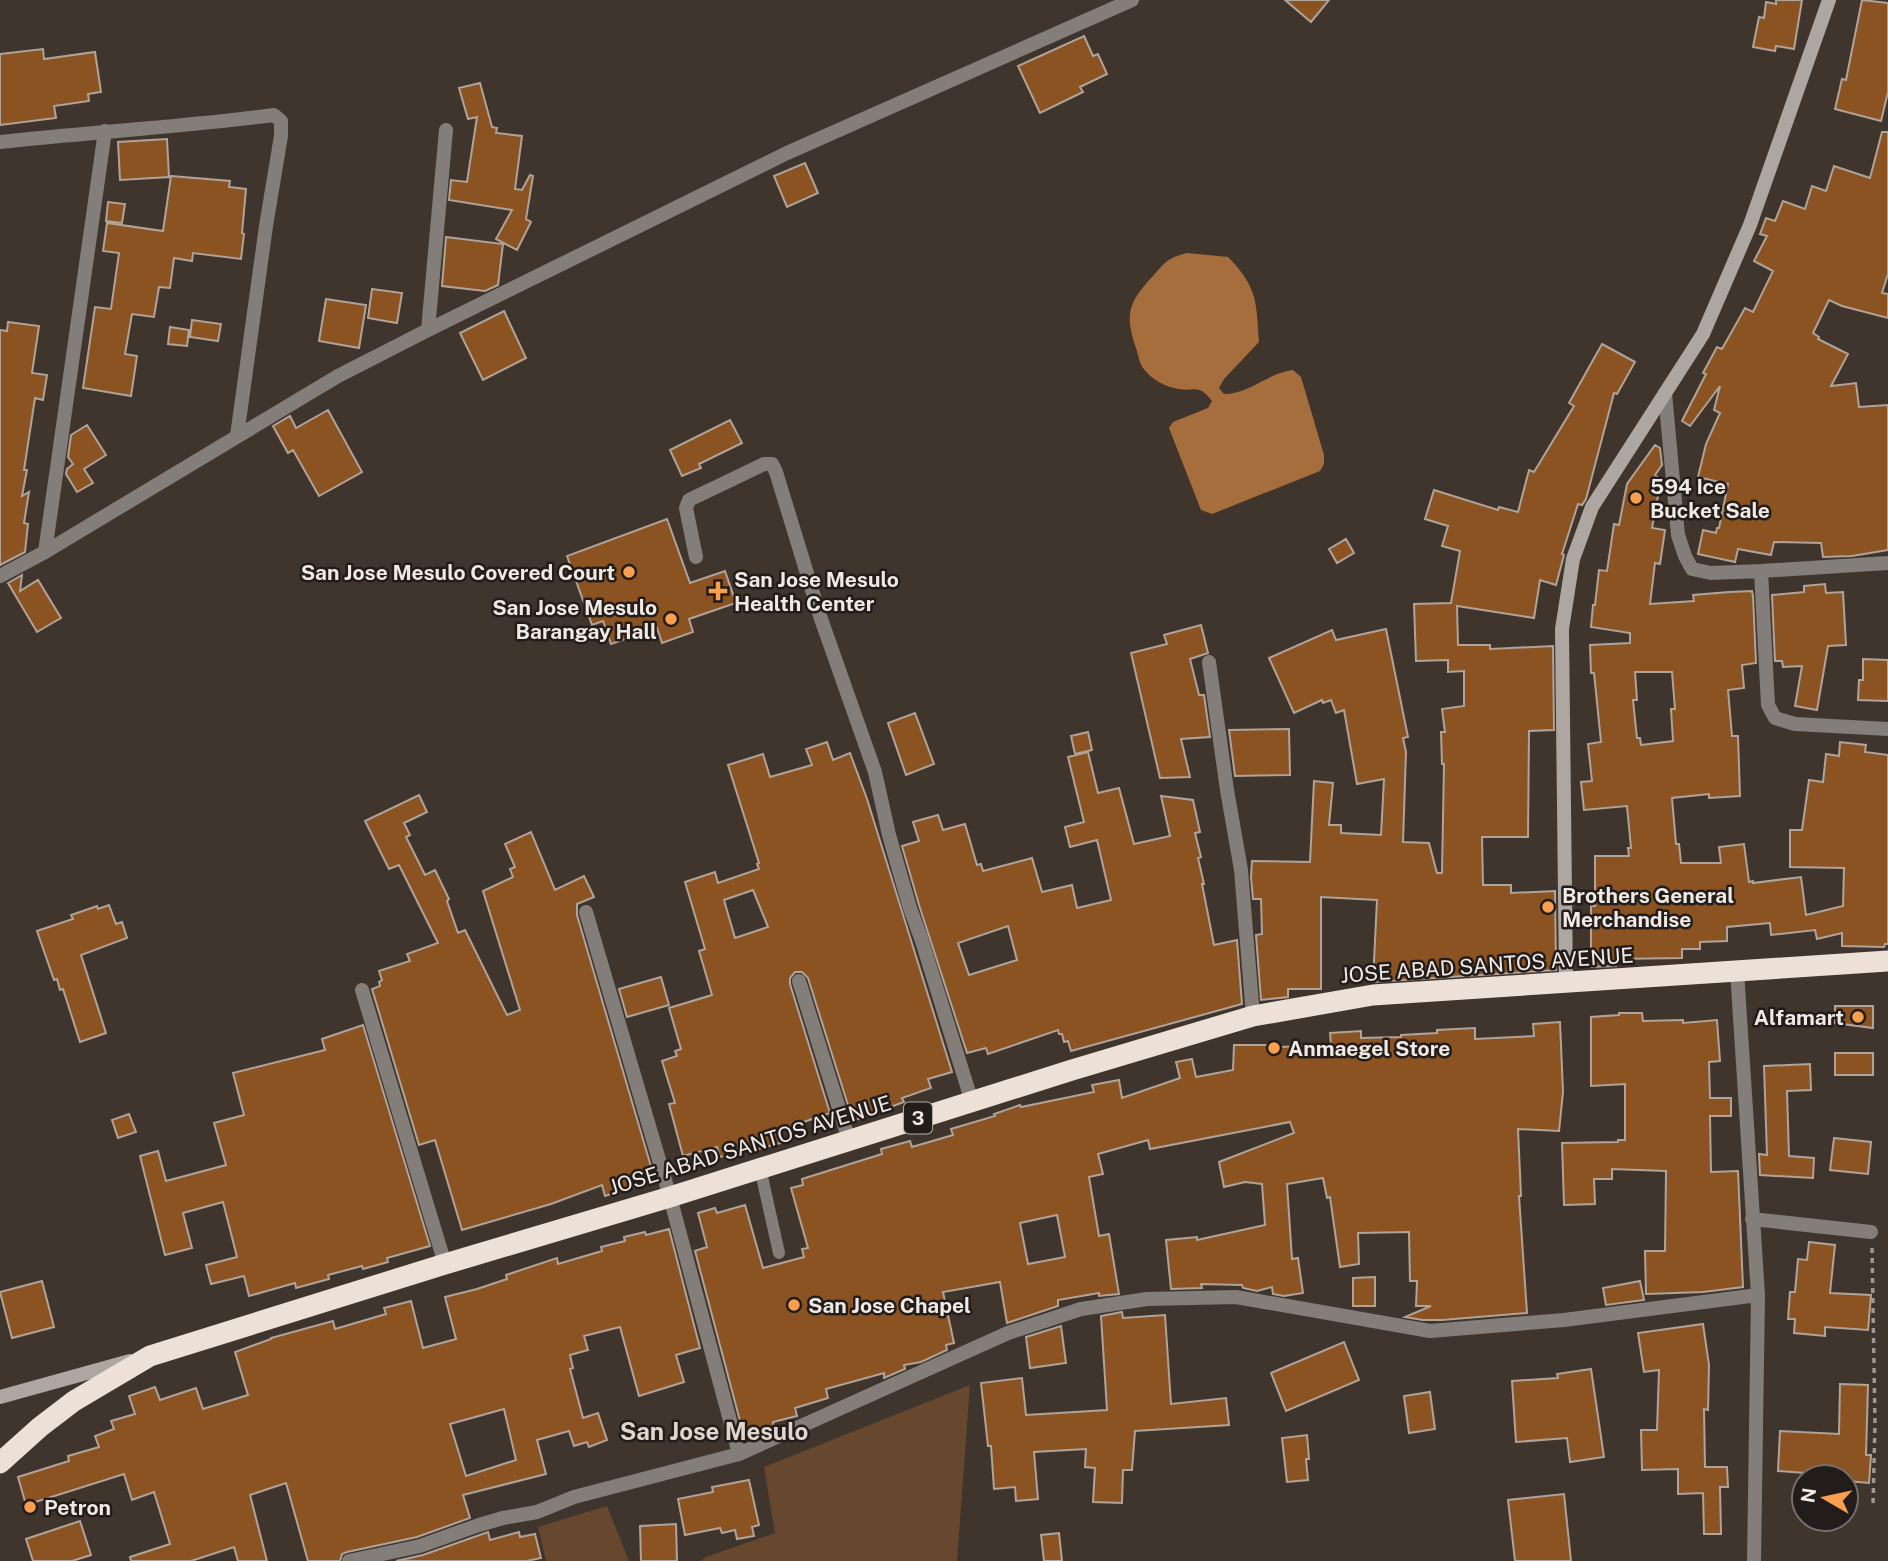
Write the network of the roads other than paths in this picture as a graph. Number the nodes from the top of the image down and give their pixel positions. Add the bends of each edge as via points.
1 (1132, 0) edge
2 (1829, 0) edge
3 (446, 130) dead end
4 (105, 131) junction
5 (0, 142) edge
6 (428, 330) junction
7 (1665, 393) junction
8 (237, 436) junction
9 (45, 552) junction
10 (696, 557) dead end
11 (1888, 563) edge
12 (1760, 571) junction
13 (0, 576) edge
14 (1209, 662) dead end
15 (1888, 729) edge
16 (586, 912) dead end
17 (1888, 961) edge
18 (1737, 971) junction
19 (799, 981) dead end
20 (1566, 983) junction
21 (362, 990) dead end
22 (1253, 1016) junction
23 (972, 1102) junction
24 (849, 1140) junction
25 (760, 1168) junction
26 (670, 1197) junction
27 (1752, 1219) junction
28 (1871, 1231) road end
29 (779, 1253) dead end
30 (445, 1264) junction
31 (1758, 1295) junction
32 (150, 1356) junction
33 (0, 1397) edge
34 (739, 1454) junction
35 (0, 1463) edge
36 (349, 1561) edge
37 (1754, 1561) edge

1 - 6 street via 787,153
2 - 7 main road via 1745,237 1703,334
3 - 6 street
4 - 5 street
4 - 8 street via 274,115 281,121
4 - 9 street
6 - 8 street
7 - 12 street via 1678,535 1685,556 1692,569 1711,573
7 - 20 main road via 1592,507 1573,559 1562,629
8 - 9 street
9 - 13 street
10 - 23 street via 688,500 772,464 875,772 910,908
11 - 12 street
12 - 15 street via 1768,705 1775,719
14 - 22 street via 1241,870
16 - 26 street
17 - 18 highway, JOSE ABAD SANTOS AVENUE / 3
18 - 20 highway, JOSE ABAD SANTOS AVENUE / 3
18 - 27 street
19 - 24 street
20 - 22 highway, JOSE ABAD SANTOS AVENUE / 3 via 1373,995
21 - 30 street
22 - 23 highway, JOSE ABAD SANTOS AVENUE / 3
23 - 24 highway, JOSE ABAD SANTOS AVENUE / 3
24 - 25 highway, JOSE ABAD SANTOS AVENUE / 3
25 - 26 highway, JOSE ABAD SANTOS AVENUE / 3
25 - 29 lane
26 - 30 highway, JOSE ABAD SANTOS AVENUE / 3
26 - 34 street
27 - 28 street
27 - 31 street
30 - 32 highway, JOSE ABAD SANTOS AVENUE / 3
31 - 34 street via 1564,1320 1430,1331 1236,1297 1147,1299 1081,1309 1008,1334
31 - 37 street
32 - 33 main road
32 - 35 highway, JOSE ABAD SANTOS AVENUE / 3 via 74,1401
34 - 36 street via 574,1497 420,1546

